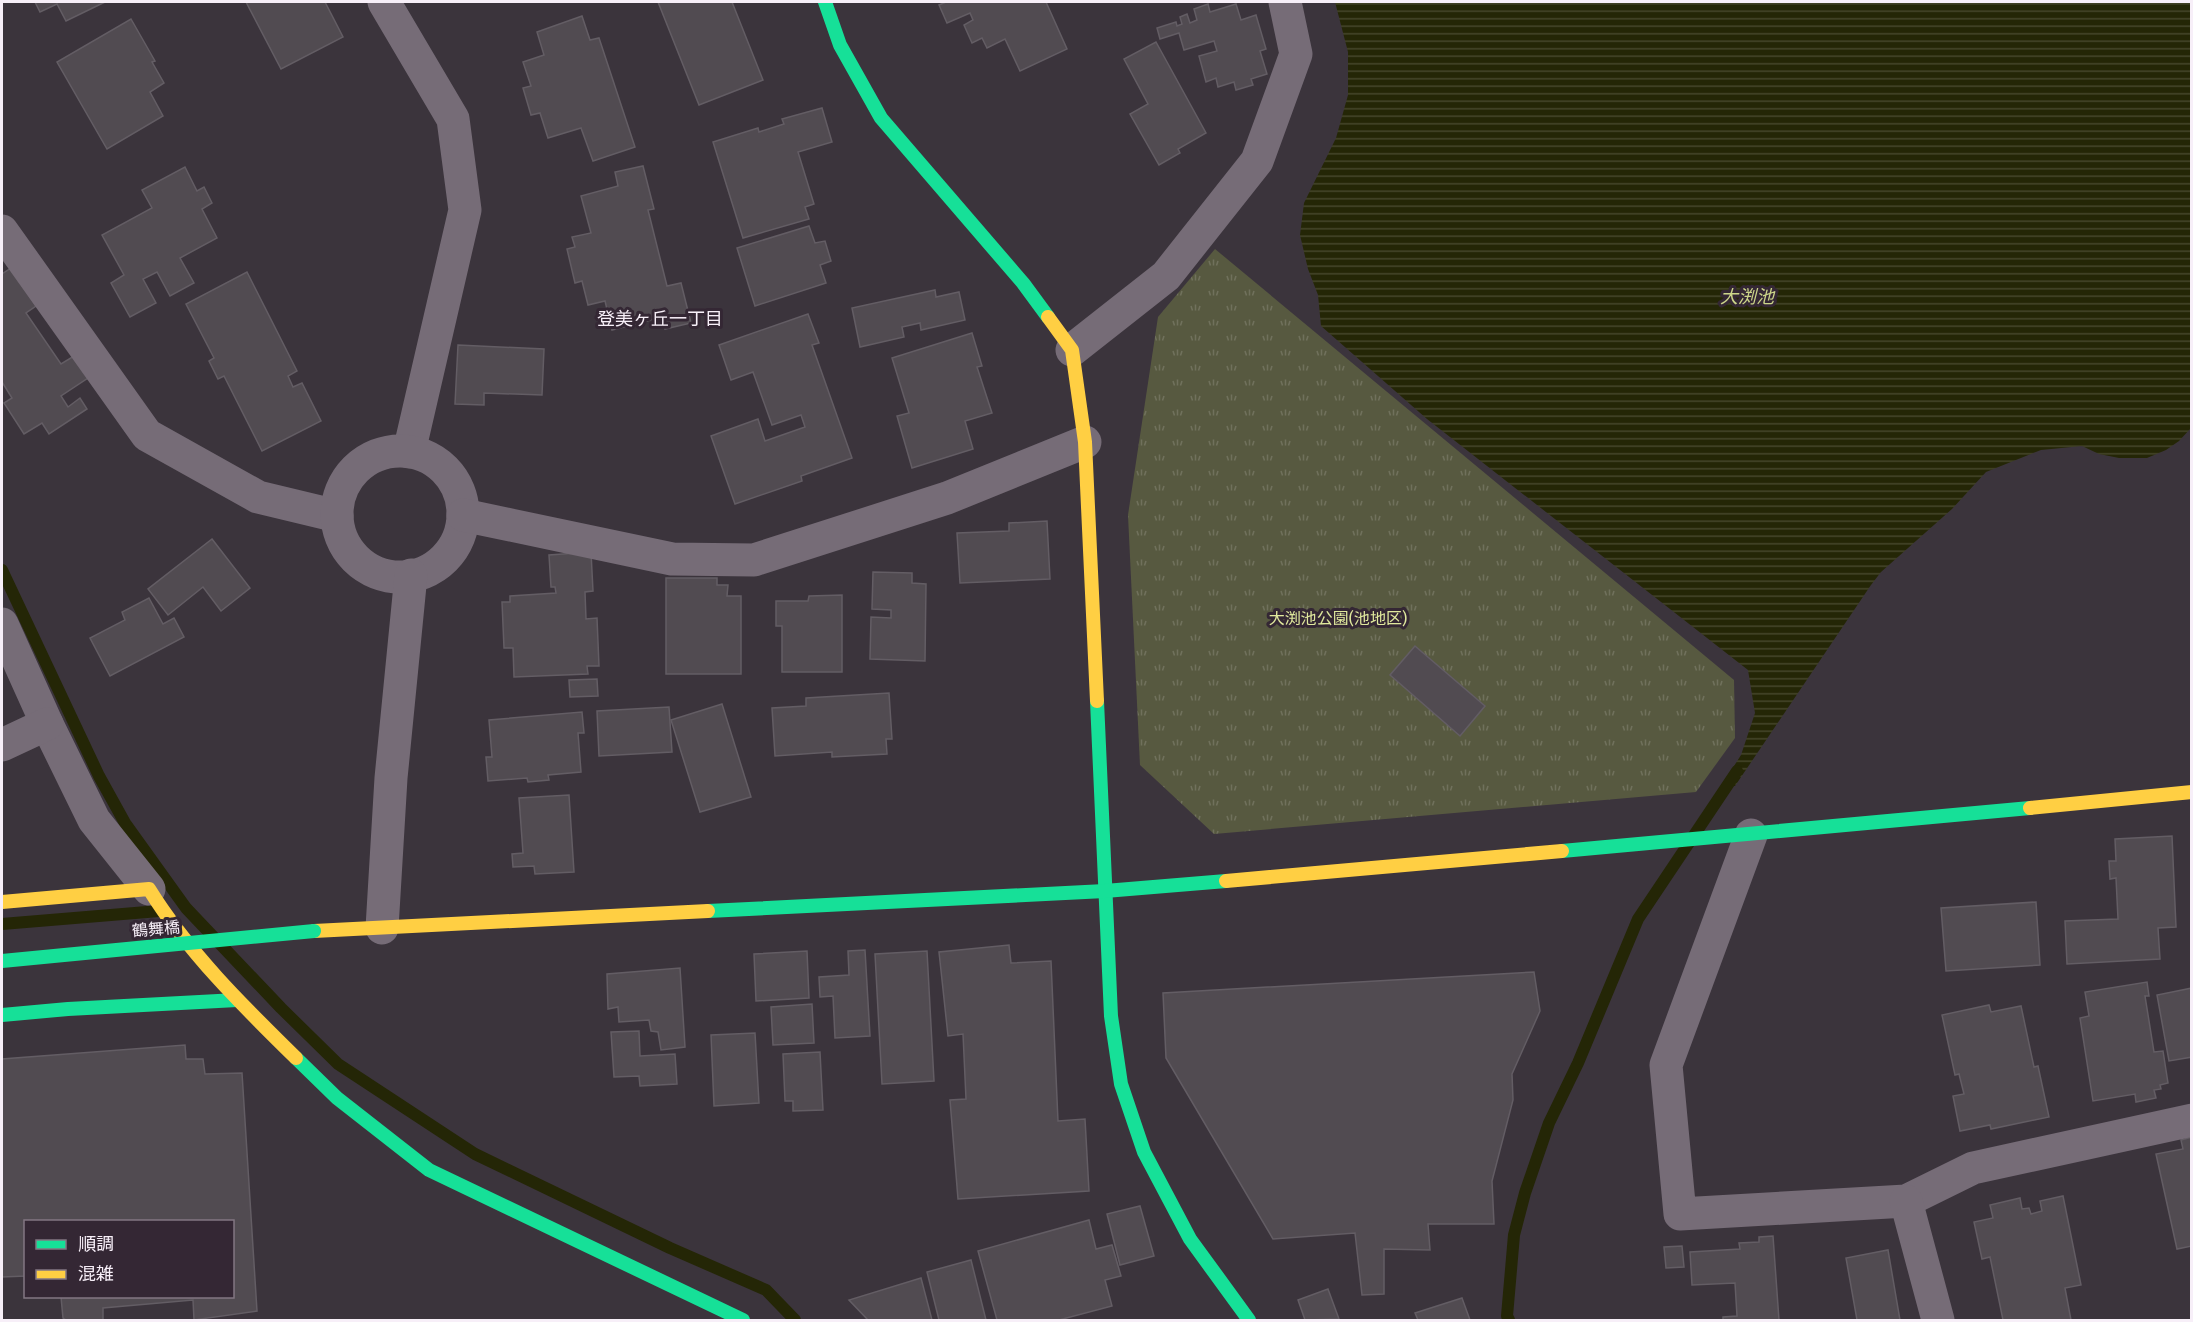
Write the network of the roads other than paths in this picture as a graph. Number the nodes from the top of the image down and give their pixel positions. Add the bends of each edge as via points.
1 (384, 2) edge
2 (825, 2) edge
3 (1285, 2) edge
4 (2, 231) edge
5 (1072, 350) junction
6 (1085, 442) junction
7 (409, 452) junction
8 (463, 515) junction
9 (337, 516) junction
10 (411, 575) junction
11 (2, 624) edge
12 (47, 724) junction
13 (2, 745) edge
14 (2192, 792) edge
15 (1751, 835) junction
16 (1105, 891) junction
17 (2, 902) edge
18 (157, 902) junction
19 (382, 928) junction
20 (2, 961) edge
21 (237, 1000) junction
22 (2, 1015) edge
23 (2192, 1120) edge
24 (1906, 1201) junction
25 (743, 1320) edge
26 (1249, 1320) edge
27 (1938, 1320) edge

1 - 7 street via 453,119 465,210
2 - 5 street via 840,45 881,118 1023,282
3 - 5 street via 1296,54 1257,161 1166,276
4 - 9 street via 147,435 258,497
5 - 6 street
6 - 8 street via 947,498 754,560 672,559
6 - 16 street
7 - 8 street via 440,465 457,487
7 - 9 street via 378,454 359,465 345,482
8 - 10 street via 459,537 442,561 423,573
9 - 10 street via 345,546 360,562 379,574
10 - 19 street via 391,778
11 - 12 street
12 - 13 street
12 - 18 street via 94,820
14 - 15 street, 鶴舞橋
15 - 16 street, 鶴舞橋
15 - 24 street via 1666,1065 1680,1214
16 - 19 street, 鶴舞橋
16 - 26 street via 1111,1016 1121,1084 1137,1133 1190,1239
17 - 18 street
18 - 21 street
19 - 20 street, 鶴舞橋, bridge
21 - 22 street
21 - 25 street via 337,1098 429,1170
23 - 24 street via 1973,1168
24 - 27 street

